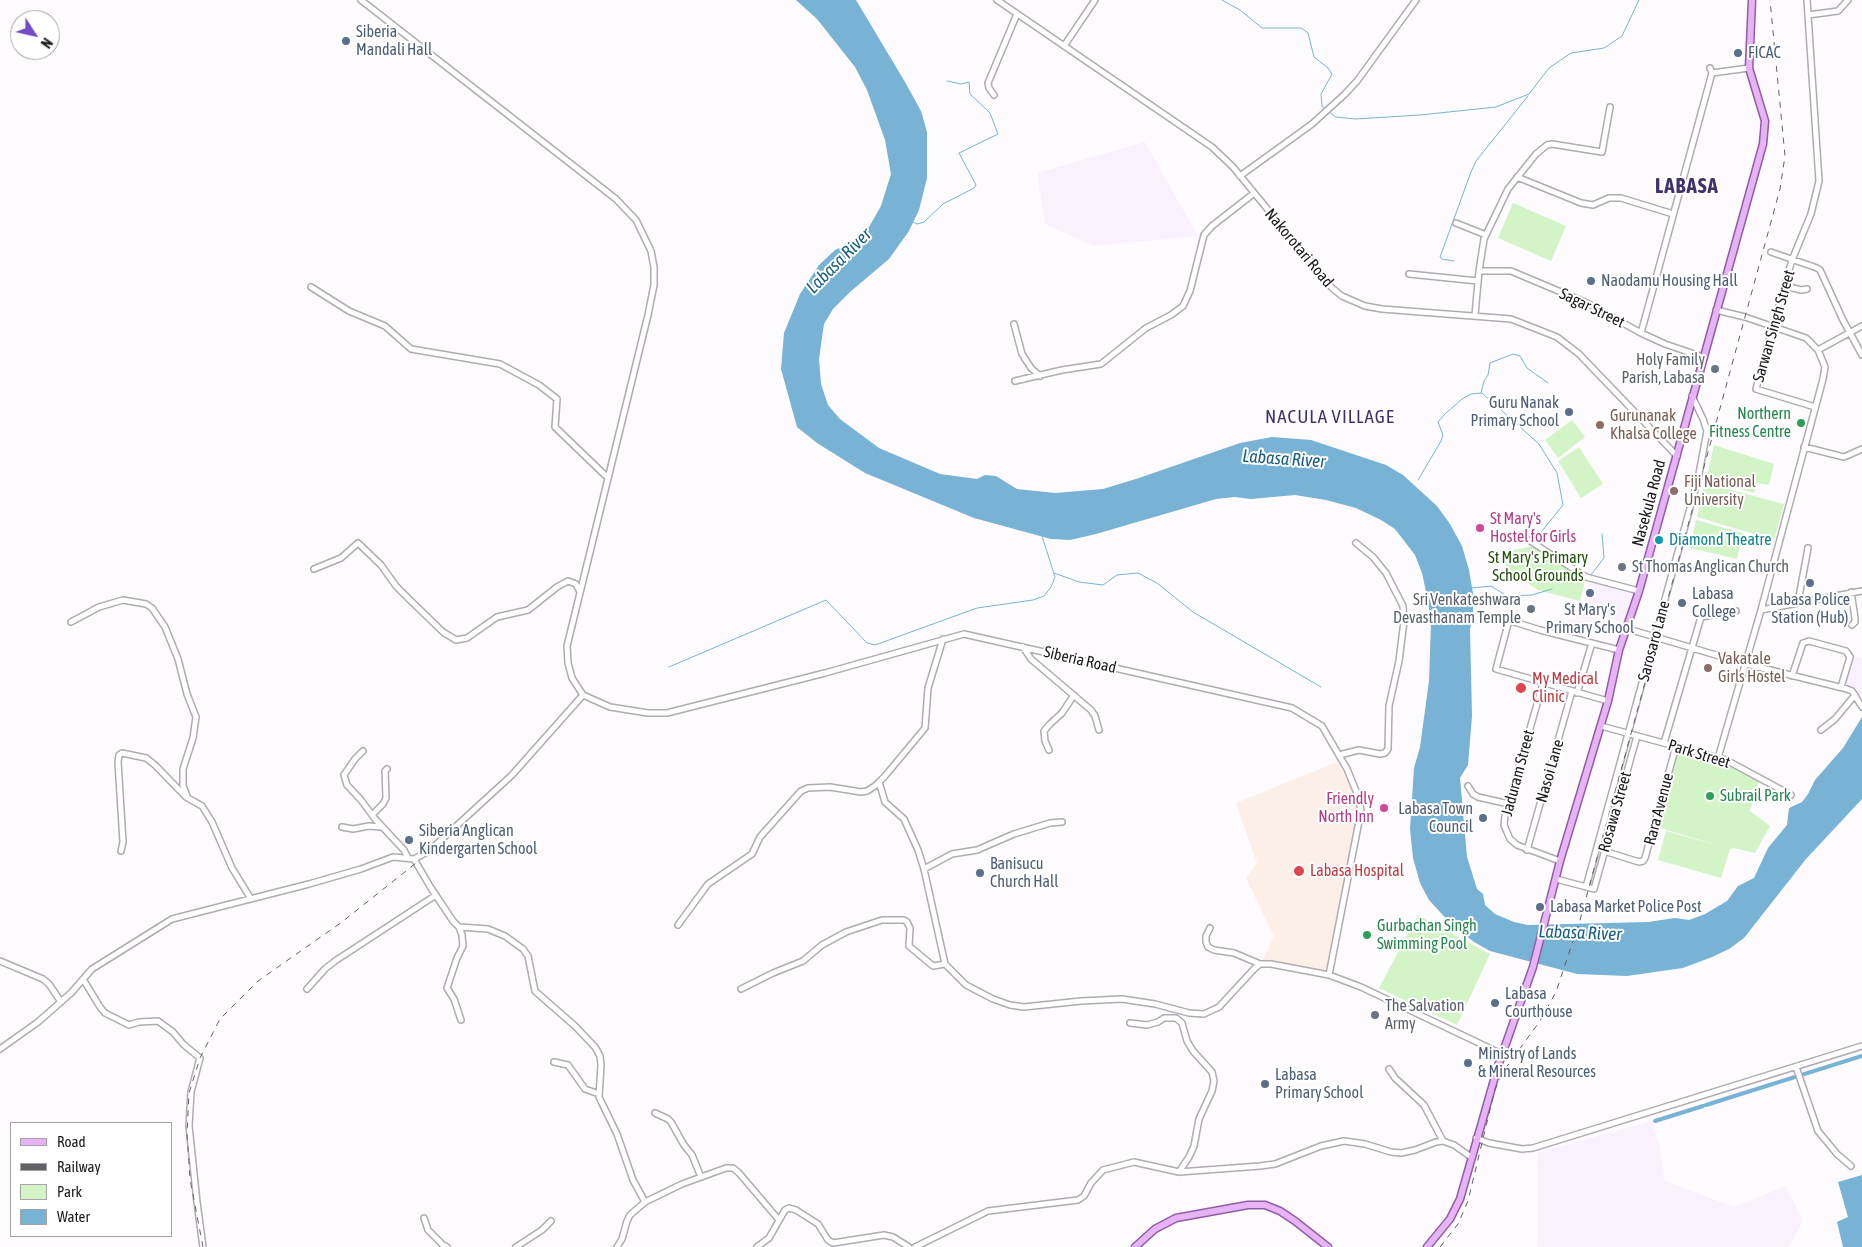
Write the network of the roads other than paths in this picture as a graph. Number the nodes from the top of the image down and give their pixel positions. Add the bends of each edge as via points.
1 (361, 0) edge
2 (996, 0) edge
3 (1096, 0) edge
4 (1416, 0) edge
5 (1752, 0) edge
6 (1807, 0) edge
7 (1848, 0) edge
8 (1017, 14) junction
9 (1808, 15) junction
10 (1064, 46) junction
11 (1749, 68) junction
12 (994, 95) dead end
13 (1610, 107) dead end
14 (1240, 176) junction
15 (1517, 177) junction
16 (1253, 194) junction
17 (1673, 214) junction
18 (1456, 223) dead end
19 (1486, 234) junction
20 (1771, 252) dead end
21 (1792, 260) junction
22 (1479, 271) junction
23 (1409, 274) dead end
24 (1478, 281) junction
25 (1785, 286) junction
26 (311, 287) dead end
27 (1807, 289) dead end
28 (1716, 310) junction
29 (1475, 315) junction
30 (1014, 324) dead end
31 (1862, 326) edge
32 (1773, 328) junction
33 (1641, 333) junction
34 (1851, 333) junction
35 (1818, 350) junction
36 (1862, 355) edge
37 (1703, 357) junction
38 (1040, 376) junction
39 (1015, 381) dead end
40 (1692, 396) junction
41 (1815, 407) junction
42 (1804, 447) junction
43 (1862, 449) edge
44 (1677, 456) junction
45 (608, 478) junction
46 (1521, 535) dead end
47 (1356, 544) dead end
48 (1808, 548) dead end
49 (314, 569) dead end
50 (1862, 590) edge
51 (1639, 591) junction
52 (580, 592) junction
53 (1851, 592) junction
54 (1798, 602) junction
55 (1761, 610) junction
56 (1736, 612) dead end
57 (71, 622) dead end
58 (1852, 625) dead end
59 (1626, 628) junction
60 (1654, 637) junction
61 (943, 639) junction
62 (1592, 643) junction
63 (1023, 647) junction
64 (1692, 647) junction
65 (1619, 650) junction
66 (1746, 664) junction
67 (1792, 676) junction
68 (1543, 683) junction
69 (1840, 687) junction
70 (1574, 692) junction
71 (583, 695) junction
72 (1074, 695) junction
73 (1854, 695) junction
74 (1608, 701) junction
75 (1862, 707) edge
76 (1601, 726) junction
77 (1099, 730) dead end
78 (1821, 730) dead end
79 (1629, 734) junction
80 (1637, 736) junction
81 (1664, 743) junction
82 (1676, 746) junction
83 (1049, 750) dead end
84 (364, 751) dead end
85 (1339, 755) junction
86 (1718, 758) junction
87 (386, 768) dead end
88 (879, 782) junction
89 (1468, 786) dead end
90 (1792, 795) dead end
91 (188, 799) junction
92 (1508, 804) junction
93 (372, 814) junction
94 (1062, 822) dead end
95 (342, 827) dead end
96 (381, 827) junction
97 (121, 850) dead end
98 (1527, 850) junction
99 (1604, 851) junction
100 (411, 859) junction
101 (1560, 861) junction
102 (924, 869) junction
103 (1556, 879) junction
104 (1586, 887) junction
105 (436, 895) junction
106 (251, 899) junction
107 (678, 925) dead end
108 (459, 927) junction
109 (1210, 928) dead end
110 (0, 961) edge
111 (945, 964) junction
112 (1260, 964) junction
113 (1329, 975) junction
114 (83, 979) junction
115 (306, 989) dead end
116 (741, 989) dead end
117 (61, 1002) junction
118 (461, 1020) dead end
119 (1130, 1023) dead end
120 (1862, 1046) edge
121 (0, 1050) edge
122 (1502, 1054) junction
123 (554, 1062) dead end
124 (1389, 1068) dead end
125 (1796, 1069) junction
126 (599, 1094) junction
127 (655, 1113) dead end
128 (1476, 1138) junction
129 (1443, 1141) junction
130 (1471, 1157) junction
131 (1851, 1166) dead end
132 (1179, 1172) junction
133 (701, 1177) junction
134 (645, 1202) junction
135 (424, 1218) dead end
136 (779, 1220) junction
137 (551, 1222) dead end
138 (203, 1247) edge
139 (447, 1247) edge
140 (516, 1247) edge
141 (617, 1247) edge
142 (757, 1247) edge
143 (909, 1247) edge
144 (915, 1247) edge
145 (1135, 1247) edge
146 (1328, 1247) edge
147 (1427, 1247) edge

1 - 45 street via 590,177 628,210 644,235 654,267 654,285
2 - 8 street, Nakorotari Road
3 - 10 street
4 - 14 street via 1357,81 1330,109
5 - 11 main road, Nasekula Road
6 - 9 street, Sarwan Singh Street
7 - 9 street via 1838,11
8 - 10 street, Nakorotari Road
8 - 12 street via 988,83
9 - 21 street, Sarwan Singh Street via 1819,181 1811,214
10 - 14 street, Nakorotari Road via 1204,141
11 - 17 street via 1711,71
11 - 28 main road, Nasekula Road via 1765,121 1764,135
13 - 15 street via 1602,152 1547,145
14 - 16 street, Nakorotari Road
15 - 17 street via 1581,203 1593,205 1609,198 1621,198
15 - 19 street
16 - 29 street, Nakorotari Road via 1332,288 1352,301 1382,309
16 - 38 street via 1204,235 1183,306 1140,332 1101,364
17 - 33 street
18 - 19 street
19 - 22 street
20 - 21 street
21 - 25 street, Sarwan Singh Street
21 - 34 street via 1820,270
22 - 24 street
22 - 33 street, Sagar Street via 1511,271 1588,303
23 - 24 street
24 - 29 street
25 - 27 street
25 - 32 street, Sarwan Singh Street
26 - 45 street via 348,311 385,326 411,349 500,364 539,385 557,399 555,427
28 - 32 street
28 - 37 main road, Nasekula Road
29 - 44 street, Nakorotari Road via 1524,323 1568,344
30 - 38 street via 1022,354
31 - 34 street
32 - 35 street via 1801,335
32 - 41 street, Sarwan Singh Street via 1756,389
33 - 37 street, Sagar Street
34 - 35 street
34 - 36 street
35 - 41 street via 1825,367
37 - 40 main road, Nasekula Road
38 - 39 street
40 - 44 main road, Nasekula Road
40 - 60 street, Sarosaro Lane via 1707,431 1698,479
41 - 42 street
42 - 43 street via 1844,457
42 - 55 street
44 - 51 main road, Nasekula Road
45 - 52 street
46 - 51 street via 1586,577
47 - 85 street via 1374,556 1386,573 1403,606 1404,621 1389,706 1388,749 1380,754 1353,750
48 - 54 street
49 - 52 street via 341,558 358,543 403,593 456,640 467,638 496,616 528,610 568,581 576,584
50 - 53 street
51 - 59 main road, Nasekula Road
52 - 71 street via 566,653 572,678
53 - 54 street
53 - 58 street via 1855,618
54 - 55 street
55 - 66 street
56 - 64 street via 1701,617
57 - 91 street via 99,607 123,600 146,604 165,627 196,717 194,738 183,769 183,786
59 - 60 street
59 - 65 main road, Nasekula Road
60 - 64 street
60 - 79 street, Sarosaro Lane
61 - 63 street, Siberia Road via 964,634
61 - 71 street, Siberia Road via 667,713 610,707
61 - 88 street via 928,688 925,728
62 - 65 street
62 - 68 street via 1511,621 1496,669
62 - 70 street, Nasoi Lane
63 - 72 street via 1031,659
63 - 85 street, Siberia Road via 1292,708 1322,726
64 - 66 street
64 - 81 street
65 - 74 main road, Nasekula Road
66 - 67 street
66 - 86 street
67 - 69 street
67 - 69 street via 1803,644 1809,641 1848,654 1850,657
68 - 70 street
68 - 92 street, Jaduram Street
69 - 73 street
70 - 74 street
70 - 98 street, Nasoi Lane
71 - 100 street via 517,770 481,805 429,851
72 - 77 street via 1096,716
72 - 83 street via 1062,714 1044,731
73 - 75 street
73 - 78 street via 1835,719
74 - 76 main road, Nasekula Road
76 - 79 street, Park Street
76 - 101 main road, Nasekula Road
79 - 80 street, Park Street
79 - 104 street, Sarosaro Lane
80 - 81 street, Park Street
80 - 99 street, Rosawa Street
81 - 82 street, Park Street
82 - 86 street, Park Street
82 - 99 street, Rara Avenue via 1643,861
84 - 93 street via 346,770 344,778 349,789
85 - 113 street, Siberia Road via 1359,798 1361,811
86 - 90 street, Park Street via 1734,763
87 - 93 street via 386,798
88 - 102 street via 885,802 909,828
88 - 107 street via 861,792 830,787 801,791 760,837 752,854 708,884
89 - 92 street via 1478,797
91 - 97 street via 146,758 119,755
91 - 106 street via 207,812 232,868
92 - 98 street, Jaduram Street via 1504,824 1510,839
93 - 96 street
94 - 102 street via 1014,834 977,850 952,854
95 - 96 street via 353,830
96 - 100 street
98 - 101 street, Jaduram Street
99 - 104 street, Rosawa Street via 1594,889
100 - 105 street
100 - 106 street via 392,856 362,869
101 - 103 main road, Nasekula Road
102 - 111 street
103 - 104 street
103 - 122 main road, Nasekula Road via 1533,967
105 - 108 street
105 - 115 street via 330,965
106 - 114 street via 172,919 98,964
108 - 118 street via 463,946 447,988
108 - 126 street via 488,929 523,949 528,956 535,991 575,1026 600,1056
109 - 112 street via 1206,936 1208,947 1234,952
110 - 117 street via 43,979
111 - 112 street via 966,985 1010,1005 1024,1007 1122,999 1204,1014 1219,1007
111 - 116 street via 933,966 909,946 907,922 882,920 846,932 822,945 803,961
112 - 113 street
113 - 122 street
114 - 117 street
114 - 138 street via 105,1013 129,1025 158,1021 200,1058 191,1092 189,1126
117 - 121 street
119 - 132 street via 1147,1025 1164,1018 1176,1018 1182,1023 1193,1051 1212,1072 1212,1091 1199,1119 1194,1146
120 - 125 street
122 - 128 main road, Nasekula Road
123 - 126 street via 568,1065 585,1089
124 - 129 street via 1424,1106
125 - 128 street via 1533,1148 1489,1143
125 - 131 street via 1818,1131
126 - 134 street via 632,1180
127 - 133 street via 671,1122 692,1154
128 - 130 main road, Nasekula Road
129 - 130 street
129 - 132 street via 1401,1153 1353,1142 1335,1142 1275,1164
130 - 147 main road, Nasekula Road via 1460,1199 1450,1219
132 - 144 street via 1139,1162 1110,1168 1097,1175 1078,1200 988,1211
133 - 134 street
133 - 136 street via 733,1168
134 - 141 street via 630,1215
135 - 139 street via 428,1230
136 - 142 street via 769,1238
136 - 143 street via 785,1210 792,1208 818,1224 833,1243 884,1235
137 - 140 street
145 - 146 main road via 1155,1229 1176,1218 1248,1205 1280,1211

